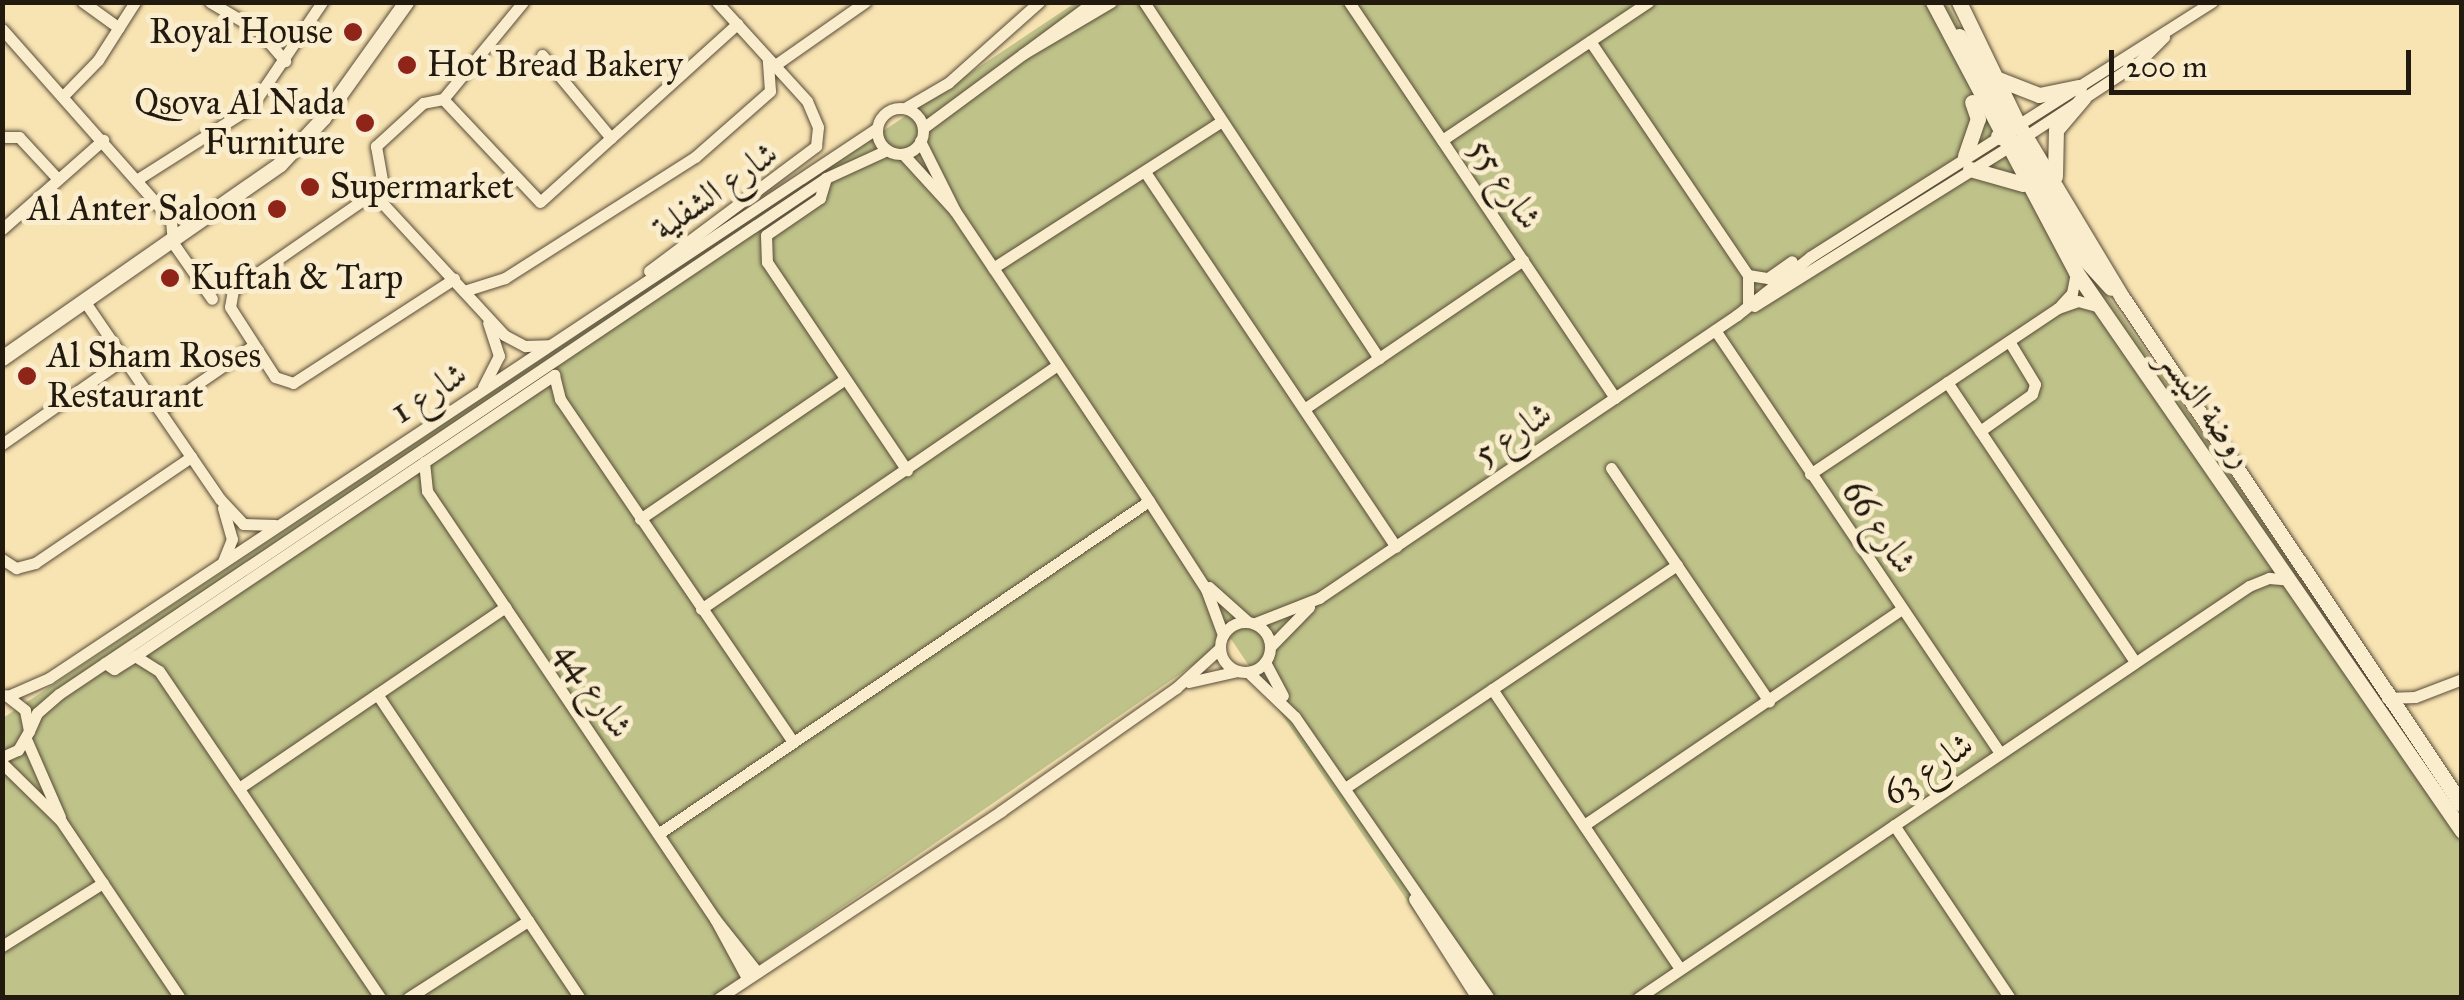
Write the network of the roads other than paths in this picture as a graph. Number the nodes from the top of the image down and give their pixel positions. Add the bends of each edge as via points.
1 (83, 2) edge
2 (135, 2) edge
3 (210, 2) edge
4 (322, 2) edge
5 (393, 2) edge
6 (406, 2) edge
7 (524, 2) edge
8 (718, 2) edge
9 (865, 2) edge
10 (1039, 2) edge
11 (1094, 2) edge
12 (1111, 2) edge
13 (1136, 2) edge
14 (1349, 2) edge
15 (1648, 2) edge
16 (1959, 2) edge
17 (2212, 2) edge
18 (1146, 7) edge
19 (1936, 9) edge
20 (392, 22) junction
21 (737, 24) junction
22 (119, 28) junction
23 (2, 29) edge
24 (1590, 41) junction
25 (542, 55) dead end
26 (1014, 56) junction
27 (285, 62) junction
28 (772, 63) junction
29 (1997, 78) junction
30 (2082, 92) junction
31 (64, 95) junction
32 (443, 99) junction
33 (906, 108) junction
34 (1220, 122) junction
35 (877, 128) junction
36 (923, 128) junction
37 (2012, 136) junction
38 (2, 137) edge
39 (612, 138) junction
40 (104, 140) junction
41 (1442, 140) junction
42 (920, 142) junction
43 (887, 150) junction
44 (903, 154) junction
45 (1967, 163) junction
46 (1145, 172) junction
47 (56, 178) junction
48 (826, 178) junction
49 (138, 179) junction
50 (2025, 186) junction
51 (373, 193) junction
52 (2059, 195) junction
53 (956, 211) junction
54 (171, 220) junction
55 (197, 226) junction
56 (2, 229) edge
57 (172, 243) junction
58 (1810, 257) junction
59 (1524, 260) junction
60 (994, 268) junction
61 (2076, 272) junction
62 (1748, 274) junction
63 (454, 280) junction
64 (464, 291) junction
65 (2122, 297) junction
66 (212, 299) dead end
67 (85, 302) junction
68 (1748, 306) junction
69 (2097, 306) junction
70 (2058, 308) junction
71 (481, 310) junction
72 (1737, 314) junction
73 (596, 315) junction
74 (1715, 330) junction
75 (2009, 341) junction
76 (554, 344) junction
77 (254, 345) junction
78 (2, 358) edge
79 (1379, 358) junction
80 (124, 359) junction
81 (1058, 364) junction
82 (845, 379) junction
83 (1946, 382) junction
84 (538, 386) junction
85 (479, 394) junction
86 (560, 398) junction
87 (1615, 398) junction
88 (159, 410) junction
89 (1304, 410) junction
90 (1980, 430) junction
91 (2, 444) edge
92 (191, 457) junction
93 (424, 462) junction
94 (1611, 468) dead end
95 (907, 470) junction
96 (1810, 474) junction
97 (402, 477) junction
98 (427, 491) junction
99 (220, 499) junction
100 (1149, 501) junction
101 (640, 519) junction
102 (282, 524) junction
103 (1396, 547) junction
104 (2270, 551) junction
105 (2, 559) edge
106 (223, 562) junction
107 (1677, 565) junction
108 (1198, 575) junction
109 (2290, 580) junction
110 (2249, 586) junction
111 (1319, 598) junction
112 (505, 607) junction
113 (701, 608) junction
114 (1902, 609) junction
115 (1251, 622) junction
116 (1221, 642) junction
117 (154, 643) junction
118 (1270, 647) junction
119 (135, 656) junction
120 (105, 662) junction
121 (1265, 662) junction
122 (2135, 662) junction
123 (160, 671) junction
124 (1243, 671) junction
125 (2462, 679) edge
126 (1176, 688) junction
127 (1492, 689) junction
128 (376, 694) junction
129 (5, 695) edge
130 (2415, 697) junction
131 (2387, 698) junction
132 (1769, 701) junction
133 (1296, 717) junction
134 (2406, 726) junction
135 (28, 735) junction
136 (792, 741) junction
137 (2000, 753) junction
138 (2, 760) edge
139 (239, 788) junction
140 (1346, 788) junction
141 (2462, 805) edge
142 (61, 821) junction
143 (1584, 824) junction
144 (1894, 824) junction
145 (2462, 831) edge
146 (658, 834) junction
147 (101, 880) junction
148 (1407, 882) junction
149 (528, 922) junction
150 (2, 946) edge
151 (1680, 969) junction
152 (752, 975) junction
153 (180, 998) edge
154 (380, 998) edge
155 (408, 998) edge
156 (580, 998) edge
157 (719, 998) edge
158 (1477, 998) edge
159 (1489, 998) edge
160 (1638, 998) edge
161 (2010, 998) edge

1 - 22 street
2 - 22 street
3 - 27 street via 258,31
4 - 27 street
5 - 20 street
6 - 20 street
7 - 32 street
8 - 21 street, شارع الشفلية
9 - 28 street
10 - 33 street via 948,83
11 - 26 street
12 - 26 street via 1046,46
13 - 18 street
14 - 41 street, شارع 55
15 - 24 street
16 - 29 street, روضة النيسر
17 - 30 street
18 - 34 street
19 - 37 street, روضة النيسر
19 - 45 street via 1942,40 1978,119
20 - 55 street via 293,152
21 - 28 street, شارع الشفلية
21 - 39 street
22 - 31 street
23 - 31 street
24 - 41 street
24 - 62 street
25 - 39 street
26 - 36 street
27 - 49 street via 238,118
28 - 64 street via 770,91 695,157 504,278
28 - 73 street, شارع الشفلية via 817,120 810,156
29 - 30 street via 2039,94
29 - 37 street, روضة النيسر
30 - 37 street
30 - 52 street via 2052,140
31 - 40 street
32 - 39 street via 540,202
32 - 51 street via 423,103 376,146 382,180
33 - 35 street via 886,112
33 - 36 street
34 - 46 street
34 - 79 street
35 - 43 street
35 - 73 street, شارع 1
36 - 42 street
37 - 45 street
37 - 50 street, روضة النيسر
37 - 52 street, روضة النيسر
37 - 65 street via 2088,267
38 - 47 street via 19,137
40 - 47 street
40 - 49 street
41 - 59 street, شارع 55
42 - 44 street
42 - 53 street
43 - 44 street
43 - 48 street, شارع 1
44 - 53 street
45 - 50 street
45 - 58 street
45 - 72 street via 1800,282
46 - 60 street
46 - 89 street
47 - 56 street
48 - 82 street, شارع 1 via 820,198 766,235 770,268
48 - 120 street, شارع 1
49 - 54 street
50 - 61 street, روضة النيسر
51 - 63 street
51 - 77 street via 233,290 230,307
52 - 65 street, روضة النيسر
53 - 60 street
54 - 55 street
54 - 57 street
55 - 57 street
57 - 66 street
57 - 67 street
58 - 62 street via 1768,278
58 - 68 street
59 - 79 street
59 - 87 street, شارع 55
60 - 81 street
61 - 69 street, روضة النيسر
61 - 70 street via 2072,293
62 - 68 street
63 - 64 street
63 - 77 street via 293,382 275,377
64 - 71 street
65 - 131 street, روضة النيسر
67 - 78 street
67 - 80 street
68 - 72 street
69 - 70 street via 2078,301
69 - 104 street, روضة النيسر
70 - 75 street
71 - 76 street via 516,343
71 - 85 street via 500,348
72 - 74 street, شارع 5
73 - 76 street, شارع 1
74 - 87 street, شارع 5
74 - 96 street, شارع 66
75 - 83 street
75 - 90 street via 2035,384 2032,394
76 - 85 street, شارع 1
77 - 88 street
79 - 89 street
80 - 88 street
80 - 91 street
81 - 95 street
81 - 100 street
82 - 95 street
82 - 101 street
83 - 90 street
83 - 96 street
84 - 86 street
84 - 86 street, شارع 1 via 554,375
84 - 93 street, شارع 1
85 - 102 street, شارع 1
86 - 101 street
87 - 103 street, شارع 5
88 - 92 street
89 - 103 street
90 - 122 street
92 - 99 street
92 - 105 street via 36,562 16,568
93 - 97 street, شارع 1
93 - 98 street, شارع 44
94 - 107 street
95 - 113 street
96 - 114 street, شارع 66
97 - 98 street, شارع 44
97 - 117 street, شارع 1
98 - 112 street, شارع 44
99 - 102 street via 243,524
99 - 106 street via 232,539
100 - 108 street
100 - 136 street
101 - 113 street
102 - 106 street, شارع 1
103 - 111 street, شارع 5
104 - 109 street, روضة النيسر
104 - 110 street, شارع 63
106 - 129 street, شارع 1 via 36,686
107 - 127 street
107 - 132 street
108 - 115 street
108 - 116 street
109 - 110 street, شارع 63 via 2269,578
109 - 145 street, روضة النيسر
110 - 122 street, شارع 63
111 - 115 street, شارع 5
111 - 118 street, شارع 5
112 - 128 street
112 - 146 street, شارع 44
113 - 136 street
114 - 132 street
114 - 137 street, شارع 66
115 - 116 street, شارع 5
115 - 118 street
116 - 124 street
116 - 126 street
117 - 119 street, شارع 1
117 - 123 street
118 - 121 street
119 - 120 street, شارع 1 via 114,669
119 - 123 street
120 - 135 street, شارع 1 via 46,704
121 - 124 street
121 - 133 street
122 - 137 street, شارع 63
123 - 139 street
124 - 126 street
124 - 133 street
125 - 130 street
126 - 152 street
127 - 140 street
127 - 143 street
128 - 139 street
128 - 149 street
129 - 135 street via 25,710
130 - 131 street
130 - 134 street
131 - 134 street, روضة النيسر
132 - 143 street
133 - 140 street
134 - 141 street, روضة النيسر
135 - 138 street, شارع 1
135 - 142 street
136 - 146 street
137 - 144 street, شارع 63
138 - 142 street
139 - 154 street
140 - 148 street
142 - 147 street
143 - 151 street
144 - 151 street, شارع 63
144 - 161 street
146 - 152 street, شارع 44
147 - 150 street
147 - 153 street
148 - 158 street
148 - 159 street
149 - 155 street
149 - 156 street
151 - 160 street, شارع 63
152 - 157 street

